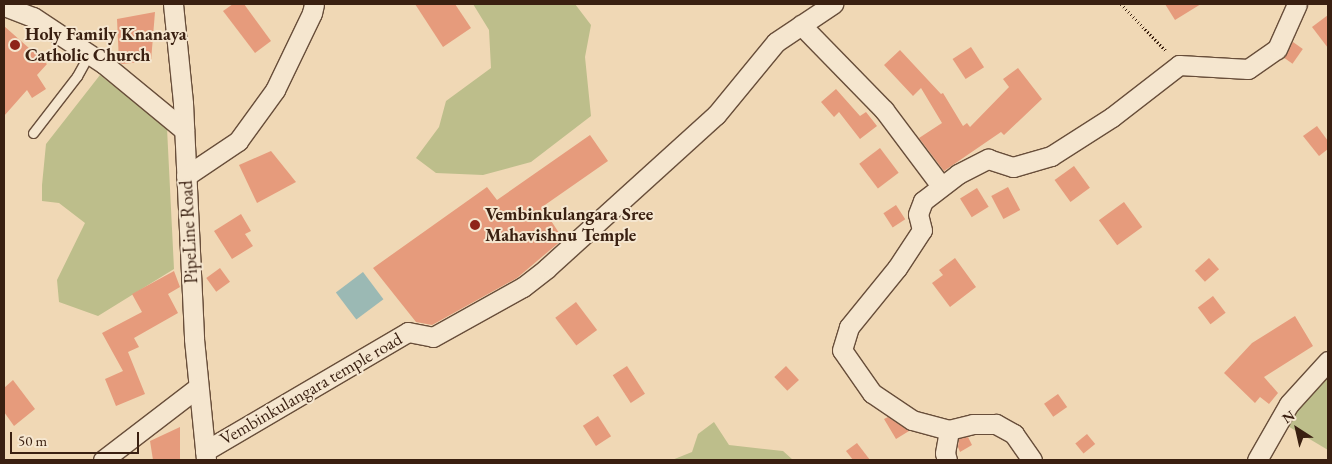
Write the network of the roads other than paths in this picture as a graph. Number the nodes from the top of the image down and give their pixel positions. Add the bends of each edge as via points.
1 (173, 4) edge
2 (314, 4) edge
3 (832, 4) edge
4 (1297, 4) edge
5 (4, 6) edge
6 (801, 25) junction
7 (89, 54) junction
8 (184, 130) junction
9 (34, 133) dead end
10 (186, 176) junction
11 (941, 186) junction
12 (1328, 360) edge
13 (198, 387) junction
14 (949, 430) junction
15 (205, 456) edge
16 (103, 460) edge
17 (947, 460) edge
18 (1032, 460) edge
19 (1258, 460) edge

1 - 8 street, PipeLine Road
2 - 10 street via 275,90 238,141
3 - 6 street, Vembinkulangara temple road
4 - 11 street via 1277,49 1248,69 1179,65 1112,117 1051,156 1013,167 988,159
5 - 7 street via 34,17
6 - 11 street via 884,110
6 - 15 street, Vembinkulangara temple road via 776,42 716,115 523,287 433,337 408,332
7 - 8 street
7 - 9 lane via 77,76
8 - 10 street, PipeLine Road
10 - 13 street, PipeLine Road
11 - 14 street via 923,200 918,214 922,230 897,268 849,327 842,350 872,393 912,420
12 - 19 street via 1289,404
13 - 15 street, PipeLine Road
13 - 16 street
14 - 17 street
14 - 18 street via 973,424 996,424 1014,434

